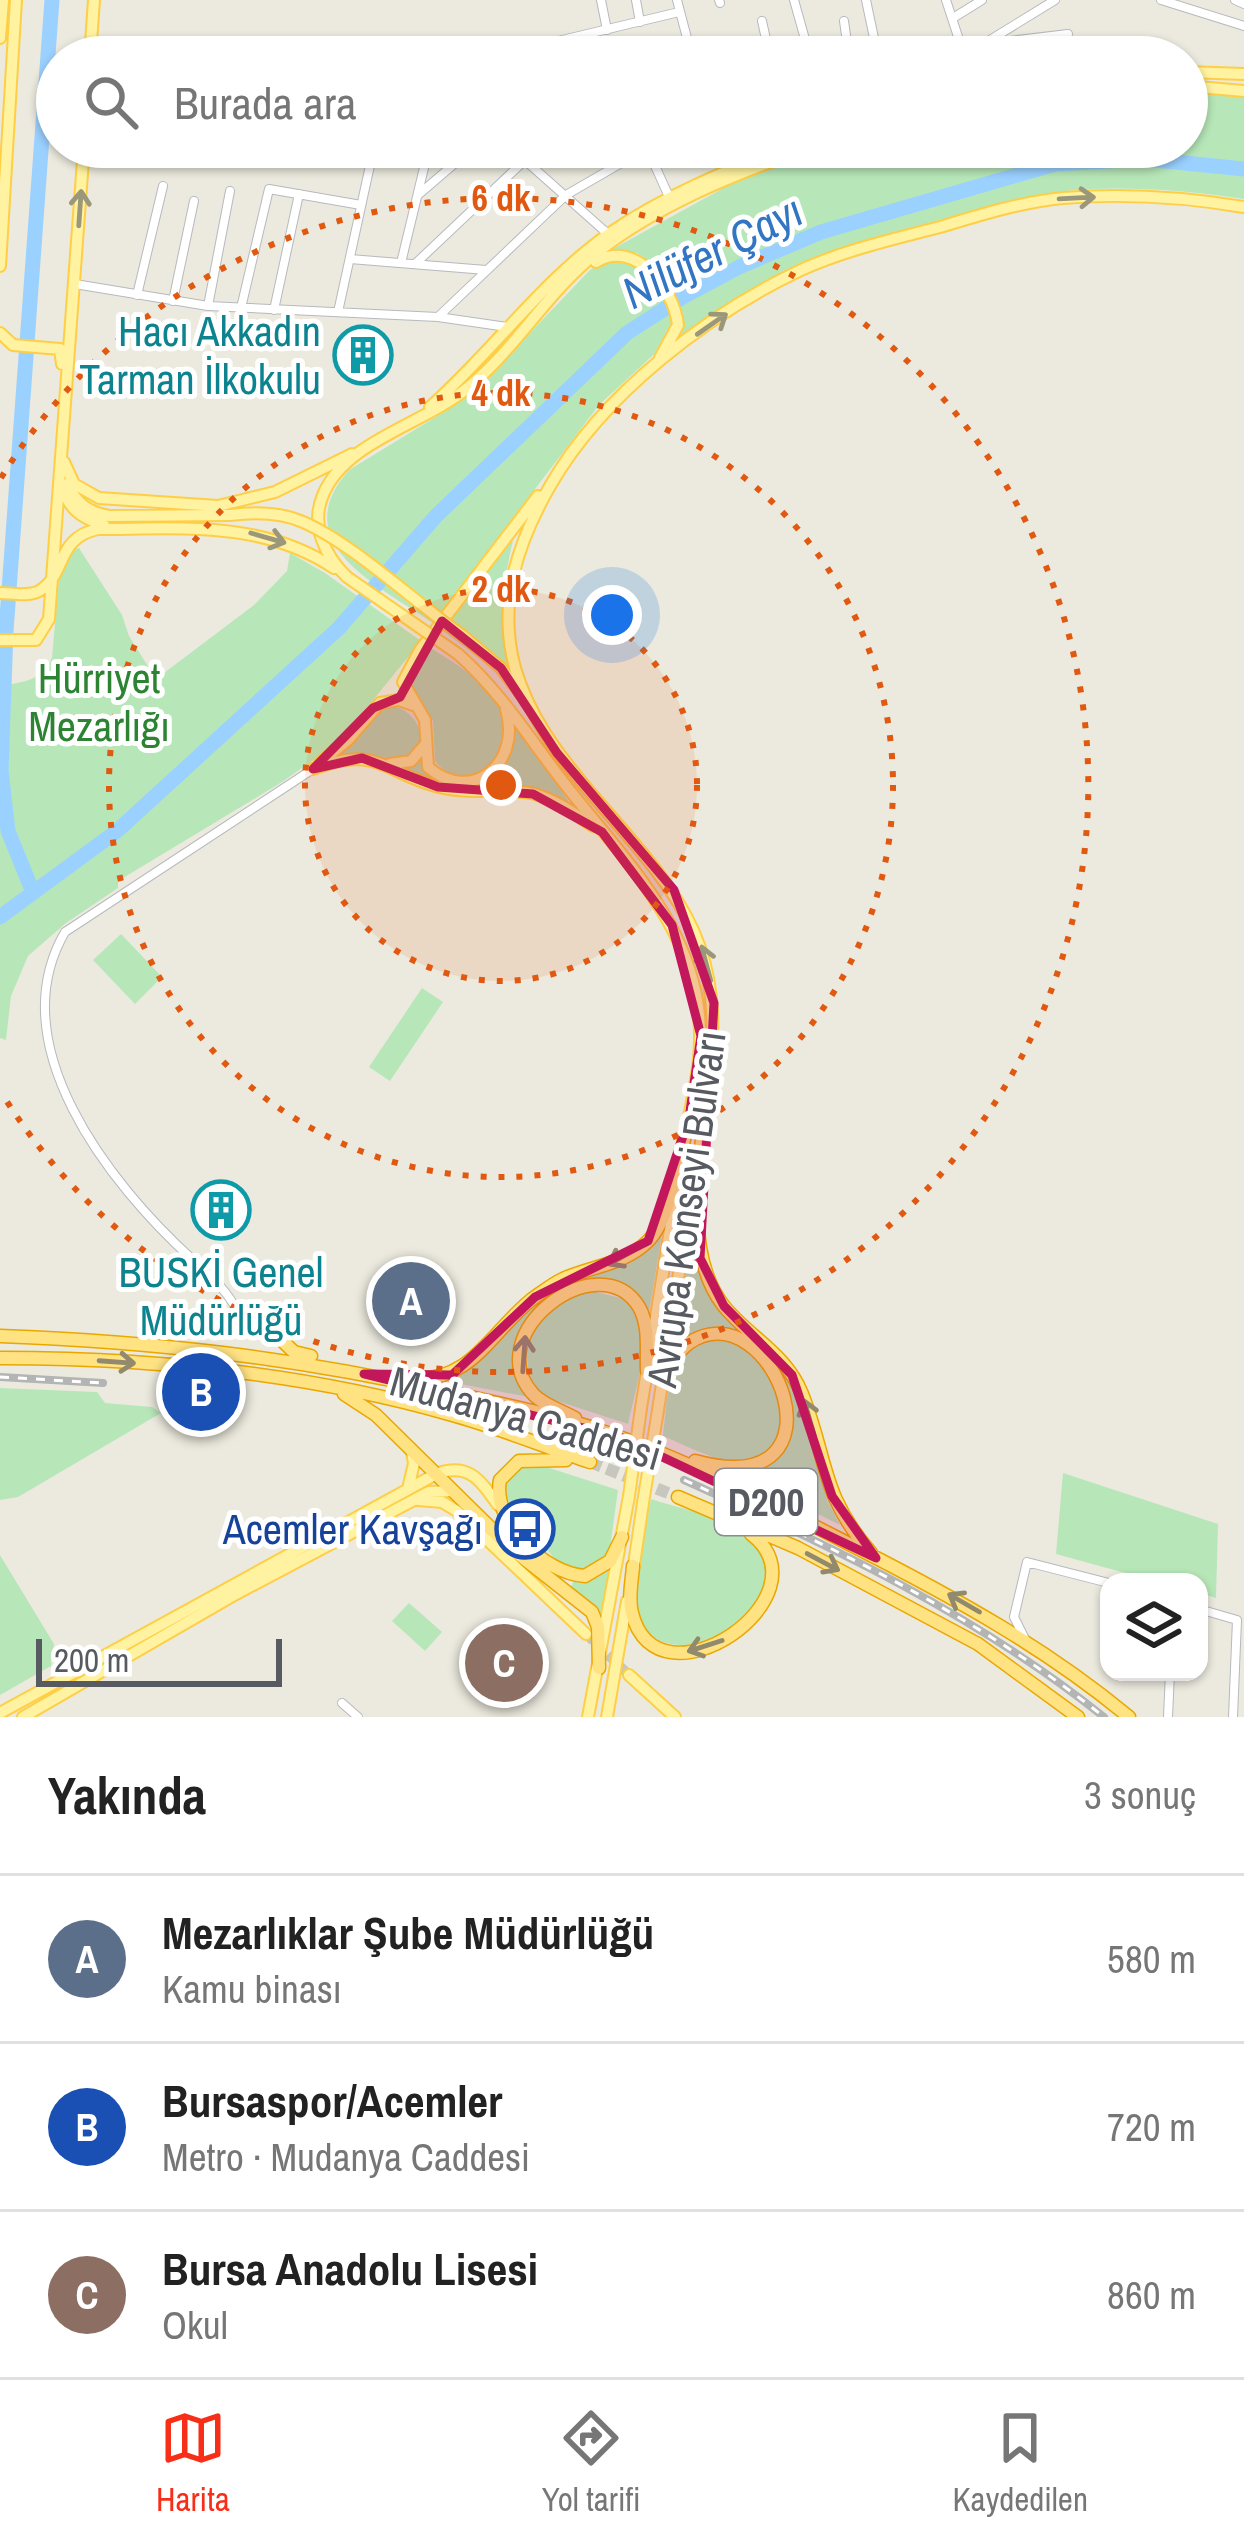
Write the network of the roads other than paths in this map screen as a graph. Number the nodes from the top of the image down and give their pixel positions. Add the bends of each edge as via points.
1 (3, 0) edge
2 (16, 0) edge
3 (94, 0) edge
4 (602, 0) edge
5 (636, 0) edge
6 (677, 0) edge
7 (794, 0) edge
8 (866, 0) edge
9 (946, 0) edge
10 (982, 0) edge
11 (1055, 0) edge
12 (1161, 0) edge
13 (1235, 0) edge
14 (1244, 4) edge
15 (679, 12) junction
16 (953, 18) junction
17 (762, 21) dead end
18 (844, 21) dead end
19 (640, 22) junction
20 (1244, 26) edge
21 (607, 30) junction
22 (1068, 34) dead end
23 (91, 36) edge
24 (578, 36) edge
25 (686, 36) edge
26 (765, 36) edge
27 (804, 36) edge
28 (846, 36) edge
29 (874, 36) edge
30 (959, 36) edge
31 (997, 36) edge
32 (1051, 36) edge
33 (0, 38) edge
34 (1208, 73) edge
35 (1244, 74) edge
36 (1208, 88) edge
37 (1244, 91) edge
38 (83, 168) edge
39 (370, 168) edge
40 (424, 168) edge
41 (450, 168) edge
42 (511, 168) edge
43 (535, 168) edge
44 (612, 168) edge
45 (657, 168) edge
46 (727, 168) edge
47 (754, 168) edge
48 (163, 186) dead end
49 (230, 191) dead end
50 (299, 194) junction
51 (566, 195) junction
52 (417, 196) junction
53 (670, 199) junction
54 (194, 201) dead end
55 (362, 205) junction
56 (1244, 207) edge
57 (608, 234) junction
58 (1, 245) edge
59 (350, 259) junction
60 (400, 263) junction
61 (416, 264) junction
62 (0, 266) edge
63 (488, 270) junction
64 (75, 284) junction
65 (561, 291) junction
66 (136, 296) junction
67 (173, 302) junction
68 (208, 306) junction
69 (242, 308) junction
70 (274, 310) junction
71 (338, 312) junction
72 (438, 317) junction
73 (507, 327) junction
74 (0, 333) edge
75 (654, 366) junction
76 (411, 424) junction
77 (376, 442) junction
78 (61, 443) junction
79 (566, 460) junction
80 (59, 461) junction
81 (58, 479) junction
82 (115, 529) junction
83 (347, 577) junction
84 (52, 578) junction
85 (0, 593) edge
86 (0, 640) edge
87 (502, 698) junction
88 (413, 705) junction
89 (531, 706) junction
90 (426, 735) junction
91 (386, 764) junction
92 (313, 769) junction
93 (602, 832) junction
94 (42, 951) dead end
95 (709, 1080) junction
96 (689, 1118) junction
97 (80, 1149) dead end
98 (273, 1332) joint
99 (0, 1336) edge
100 (0, 1358) edge
101 (647, 1371) junction
102 (664, 1371) junction
103 (363, 1374) junction
104 (338, 1390) junction
105 (597, 1429) junction
106 (412, 1452) junction
107 (660, 1452) junction
108 (436, 1474) junction
109 (456, 1492) junction
110 (411, 1495) junction
111 (678, 1497) tunnel mouth
112 (498, 1504) junction
113 (708, 1510) junction
114 (622, 1537) junction
115 (876, 1558) junction
116 (634, 1566) junction
117 (1100, 1581) edge
118 (1208, 1612) edge
119 (586, 1634) tunnel mouth
120 (1025, 1641) junction
121 (599, 1668) junction
122 (629, 1675) tunnel mouth
123 (1170, 1681) edge
124 (342, 1703) dead end
125 (0, 1713) edge
126 (23, 1717) edge
127 (358, 1717) edge
128 (588, 1717) edge
129 (608, 1717) edge
130 (675, 1717) edge
131 (1078, 1717) edge
132 (1130, 1717) edge
133 (1168, 1717) edge
134 (1233, 1717) edge

1 - 33 main road
2 - 58 main road
3 - 23 main road
4 - 21 street
5 - 19 street
6 - 15 street
7 - 27 street
8 - 29 street
9 - 16 street
10 - 16 street
11 - 31 street
12 - 20 street
13 - 14 street
15 - 19 street
15 - 25 street
16 - 30 street
17 - 26 street
18 - 28 street
19 - 21 street
21 - 24 street
22 - 32 street
34 - 35 main road
36 - 37 main road
64 -> 38 main road
39 - 55 street
40 - 52 street
41 - 52 street
42 - 61 street
43 - 51 street
44 - 51 street
45 - 53 street
46 - 53 main road
47 - 65 main road, Avrupa Konseyi Bulvarı via 584,263
48 - 66 street
49 - 68 street
50 - 55 street
50 - 69 street via 268,189
50 - 70 street
51 - 57 street
51 - 63 street
52 - 60 street
53 - 57 main road
54 - 67 street
55 - 59 street
75 -> 56 main road, Avrupa Konseyi Bulvarı via 803,269 982,215 1060,198 1134,195
57 - 73 main road
58 - 62 main road
59 - 60 street
59 - 71 street
60 - 61 street
61 - 63 street
63 - 72 street
64 - 66 street
64 - 78 main road
65 - 75 main road via 604,256 640,262 676,310 674,338
65 - 76 main road, Avrupa Konseyi Bulvarı via 466,389
66 - 67 street
67 - 68 street
68 - 69 street
69 - 70 street
70 - 71 street
71 - 72 street
72 - 73 street
73 - 76 main road
74 - 81 main road via 13,345 63,353
75 - 79 main road, Avrupa Konseyi Bulvarı
76 - 77 main road, Avrupa Konseyi Bulvarı
77 - 78 main road via 275,492 218,506 99,498 74,484
77 - 83 main road, Avrupa Konseyi Bulvarı via 335,475 319,507 323,543
78 - 80 main road
79 - 88 main road via 404,674
79 - 89 main road, Avrupa Konseyi Bulvarı via 524,537 510,587 510,640
80 - 81 main road
80 - 89 main road, bridge via 70,491 92,512 268,514 330,536 501,668
81 - 82 main road via 78,515
81 - 84 main road
82 -> 83 main road via 246,532 303,550
82 - 84 main road via 76,537
83 - 87 main road, Avrupa Konseyi Bulvarı, bridge via 458,654
84 - 85 main road via 35,593
84 - 86 main road via 46,628 36,640
87 - 90 main road via 506,757 479,778 437,775 425,757
87 - 93 main road, Avrupa Konseyi Bulvarı
88 - 90 main road
88 - 92 main road via 380,703
95 -> 89 main road, Avrupa Konseyi Bulvarı via 714,1003 694,928 674,890 556,753
90 - 91 main road via 416,757
91 - 92 main road via 362,758
91 - 93 main road via 438,787 532,794
92 - 94 street
93 - 96 main road, Avrupa Konseyi Bulvarı via 648,885 687,962 700,1036
95 - 102 main road, Avrupa Konseyi Bulvarı
115 -> 95 highway via 832,1496 792,1375 724,1306 700,1258
96 - 101 main road, Avrupa Konseyi Bulvarı
96 -> 103 highway via 665,1210 648,1241 535,1297 452,1375
97 - 98 street via 252,1327
98 - 103 highway via 294,1352
99 - 103 highway, Mudanya Caddesi / D200 via 188,1346
100 -> 104 highway, Mudanya Caddesi via 222,1370
105 -> 101 highway via 535,1396 523,1378 520,1353 536,1317 574,1289 614,1288 641,1312
101 - 114 main road, Avrupa Konseyi Bulvarı, bridge
102 - 107 highway via 694,1340 733,1336 762,1355 788,1413 774,1453 748,1467
102 - 116 main road, Avrupa Konseyi Bulvarı, bridge
103 - 105 highway, Mudanya Caddesi / D200
104 - 106 highway
104 - 112 highway, Mudanya Caddesi via 449,1414 590,1462 519,1461 500,1480
105 - 107 highway, Mudanya Caddesi / D200
106 - 108 highway
106 - 110 main road
107 - 115 highway, Mudanya Caddesi / D200
108 - 109 highway
108 - 110 main road
108 - 112 main road via 469,1471
109 - 110 main road
109 - 121 highway via 592,1612
110 - 119 main road via 457,1511
110 - 125 main road
110 - 126 main road
111 - 113 highway, Mudanya Caddesi / D200
112 - 114 highway via 535,1552 567,1574 603,1568
113 -> 116 highway via 749,1532 766,1554 768,1592 739,1631 687,1653 652,1643 632,1614
113 -> 131 highway, Mudanya Caddesi / D200 via 978,1644
114 - 121 main road, Avrupa Konseyi Bulvarı
120 -> 115 highway, Mudanya Caddesi / D200
116 - 129 main road, Avrupa Konseyi Bulvarı
117 - 120 street via 1027,1562 1014,1617
118 - 134 street via 1237,1620
120 - 132 highway, Mudanya Caddesi / D200
121 - 128 main road, Avrupa Konseyi Bulvarı
122 - 130 main road
123 - 133 street
124 - 127 street

